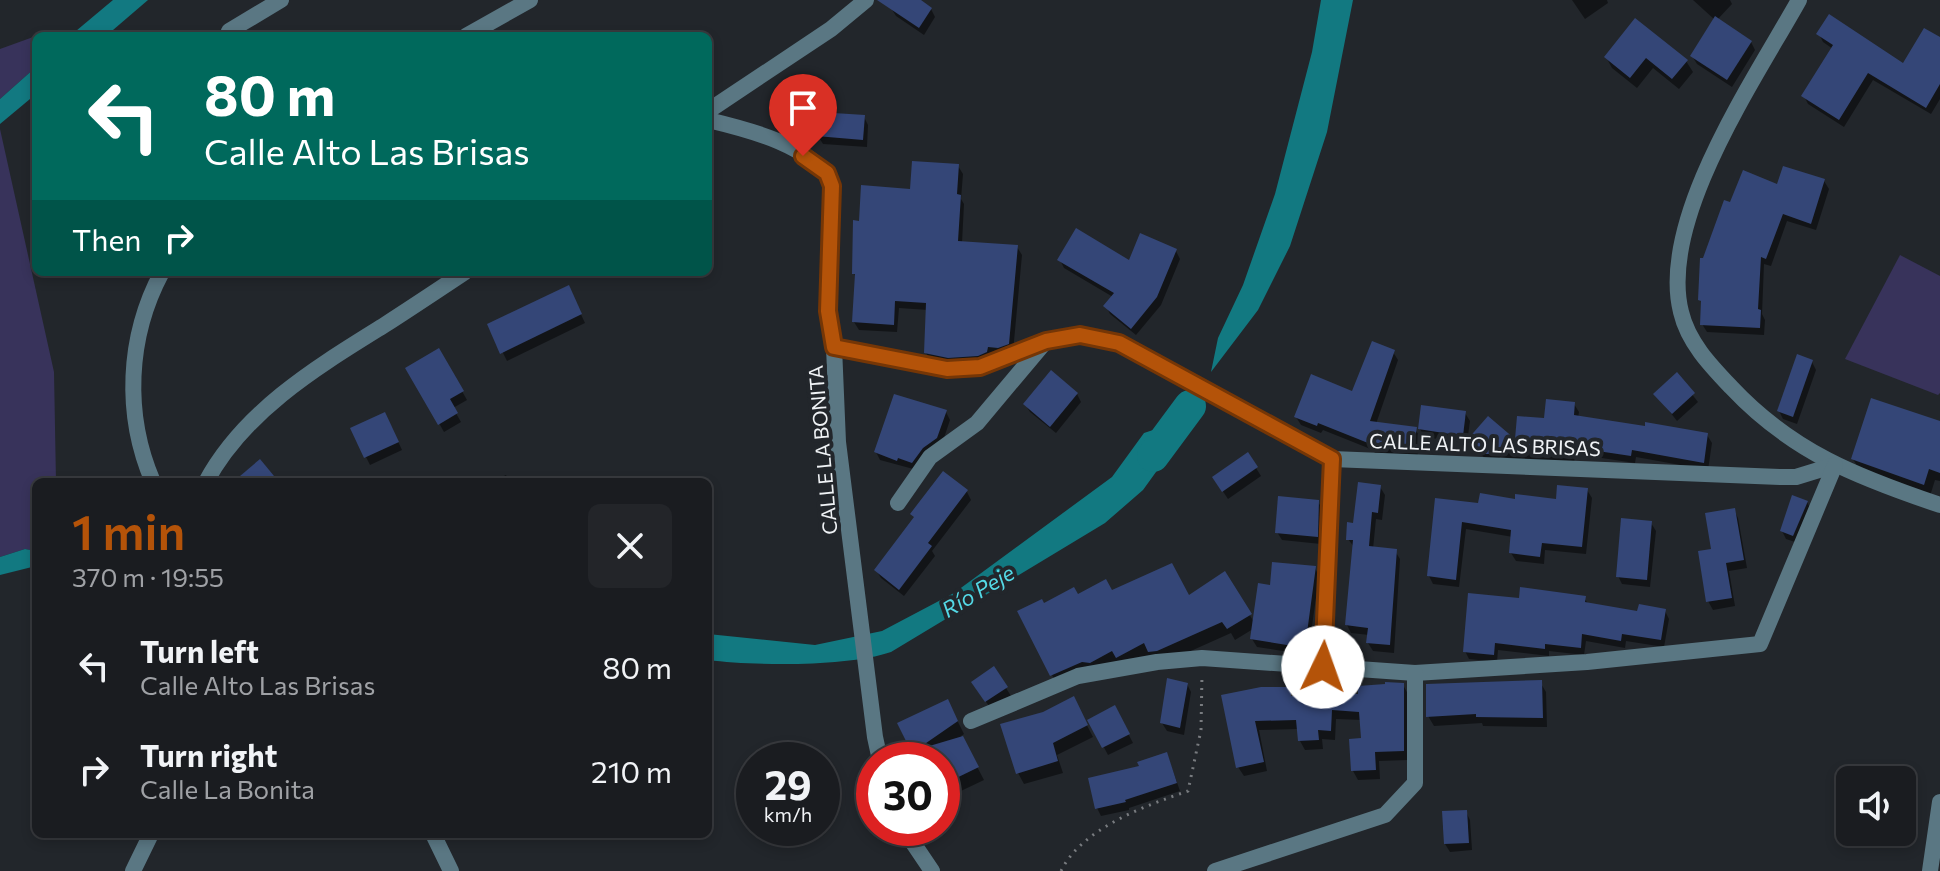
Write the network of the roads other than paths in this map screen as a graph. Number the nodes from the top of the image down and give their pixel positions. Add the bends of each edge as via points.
1 (281, 0) edge
2 (530, 0) edge
3 (866, 0) edge
4 (1799, 0) edge
5 (229, 31) dead end
6 (473, 32) edge
7 (712, 108) edge
8 (712, 121) edge
9 (160, 276) edge
10 (459, 276) edge
11 (1046, 341) junction
12 (834, 347) junction
13 (1332, 459) junction
14 (1835, 465) junction
15 (151, 478) edge
16 (208, 478) edge
17 (898, 503) dead end
18 (1940, 505) edge
19 (1323, 667) junction
20 (1415, 673) junction
21 (971, 721) dead end
22 (876, 742) edge
23 (1940, 802) edge
24 (149, 838) edge
25 (435, 838) edge
26 (915, 846) edge
27 (133, 871) edge
28 (451, 871) edge
29 (932, 871) edge
30 (1215, 871) edge
31 (1930, 871) edge

1 - 5 street
2 - 6 street
3 - 7 street
4 - 14 street via 1695,196 1680,248 1677,284 1691,339 1709,364 1800,446
8 - 12 street, CALLE LA BONITA via 761,132 827,173 832,186 828,311
9 - 15 street via 133,364 134,420
10 - 16 street via 307,374 239,436
11 - 12 street, CALLE ALTO LAS BRISAS via 980,367 947,369
11 - 13 street, CALLE ALTO LAS BRISAS via 1080,335 1119,343
11 - 17 street via 977,423 930,457
12 - 22 street, CALLE LA BONITA via 838,442
13 - 14 street, CALLE ALTO LAS BRISAS via 1780,477
13 - 19 street
14 - 18 street
14 - 20 street via 1760,644
19 - 20 street
19 - 21 street via 1202,658 1157,662 1078,676
20 - 30 street via 1415,783 1385,815
23 - 31 street
24 - 27 street
25 - 28 street
26 - 29 street

